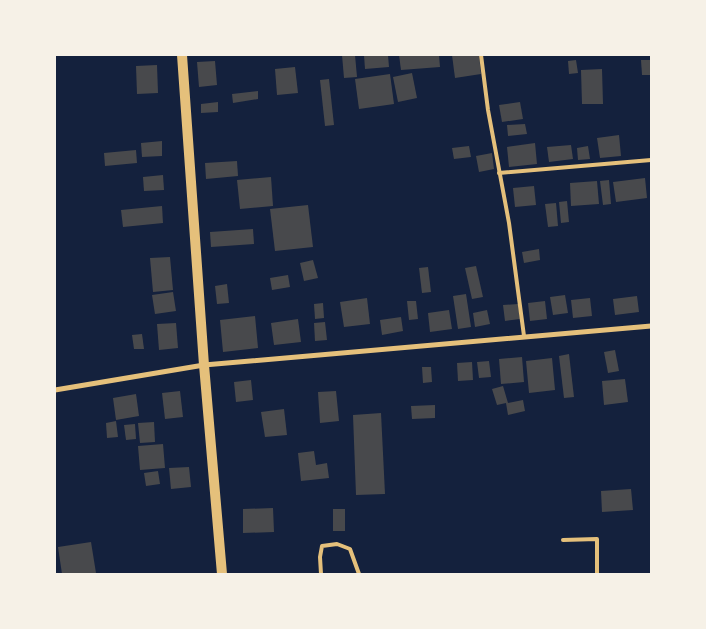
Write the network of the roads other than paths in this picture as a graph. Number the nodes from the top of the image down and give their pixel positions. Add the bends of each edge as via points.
1 (182, 55) edge
2 (481, 55) edge
3 (651, 160) edge
4 (499, 173) junction
5 (651, 326) edge
6 (524, 336) junction
7 (204, 365) junction
8 (55, 390) edge
9 (563, 540) dead end
10 (222, 574) edge
11 (321, 574) edge
12 (359, 574) edge
13 (597, 574) edge

1 - 7 main road
2 - 4 lane
3 - 4 lane
4 - 6 lane
5 - 6 street
6 - 7 street
7 - 8 street
7 - 10 main road
9 - 13 lane via 596,539
11 - 12 lane via 322,546 338,544 350,548

